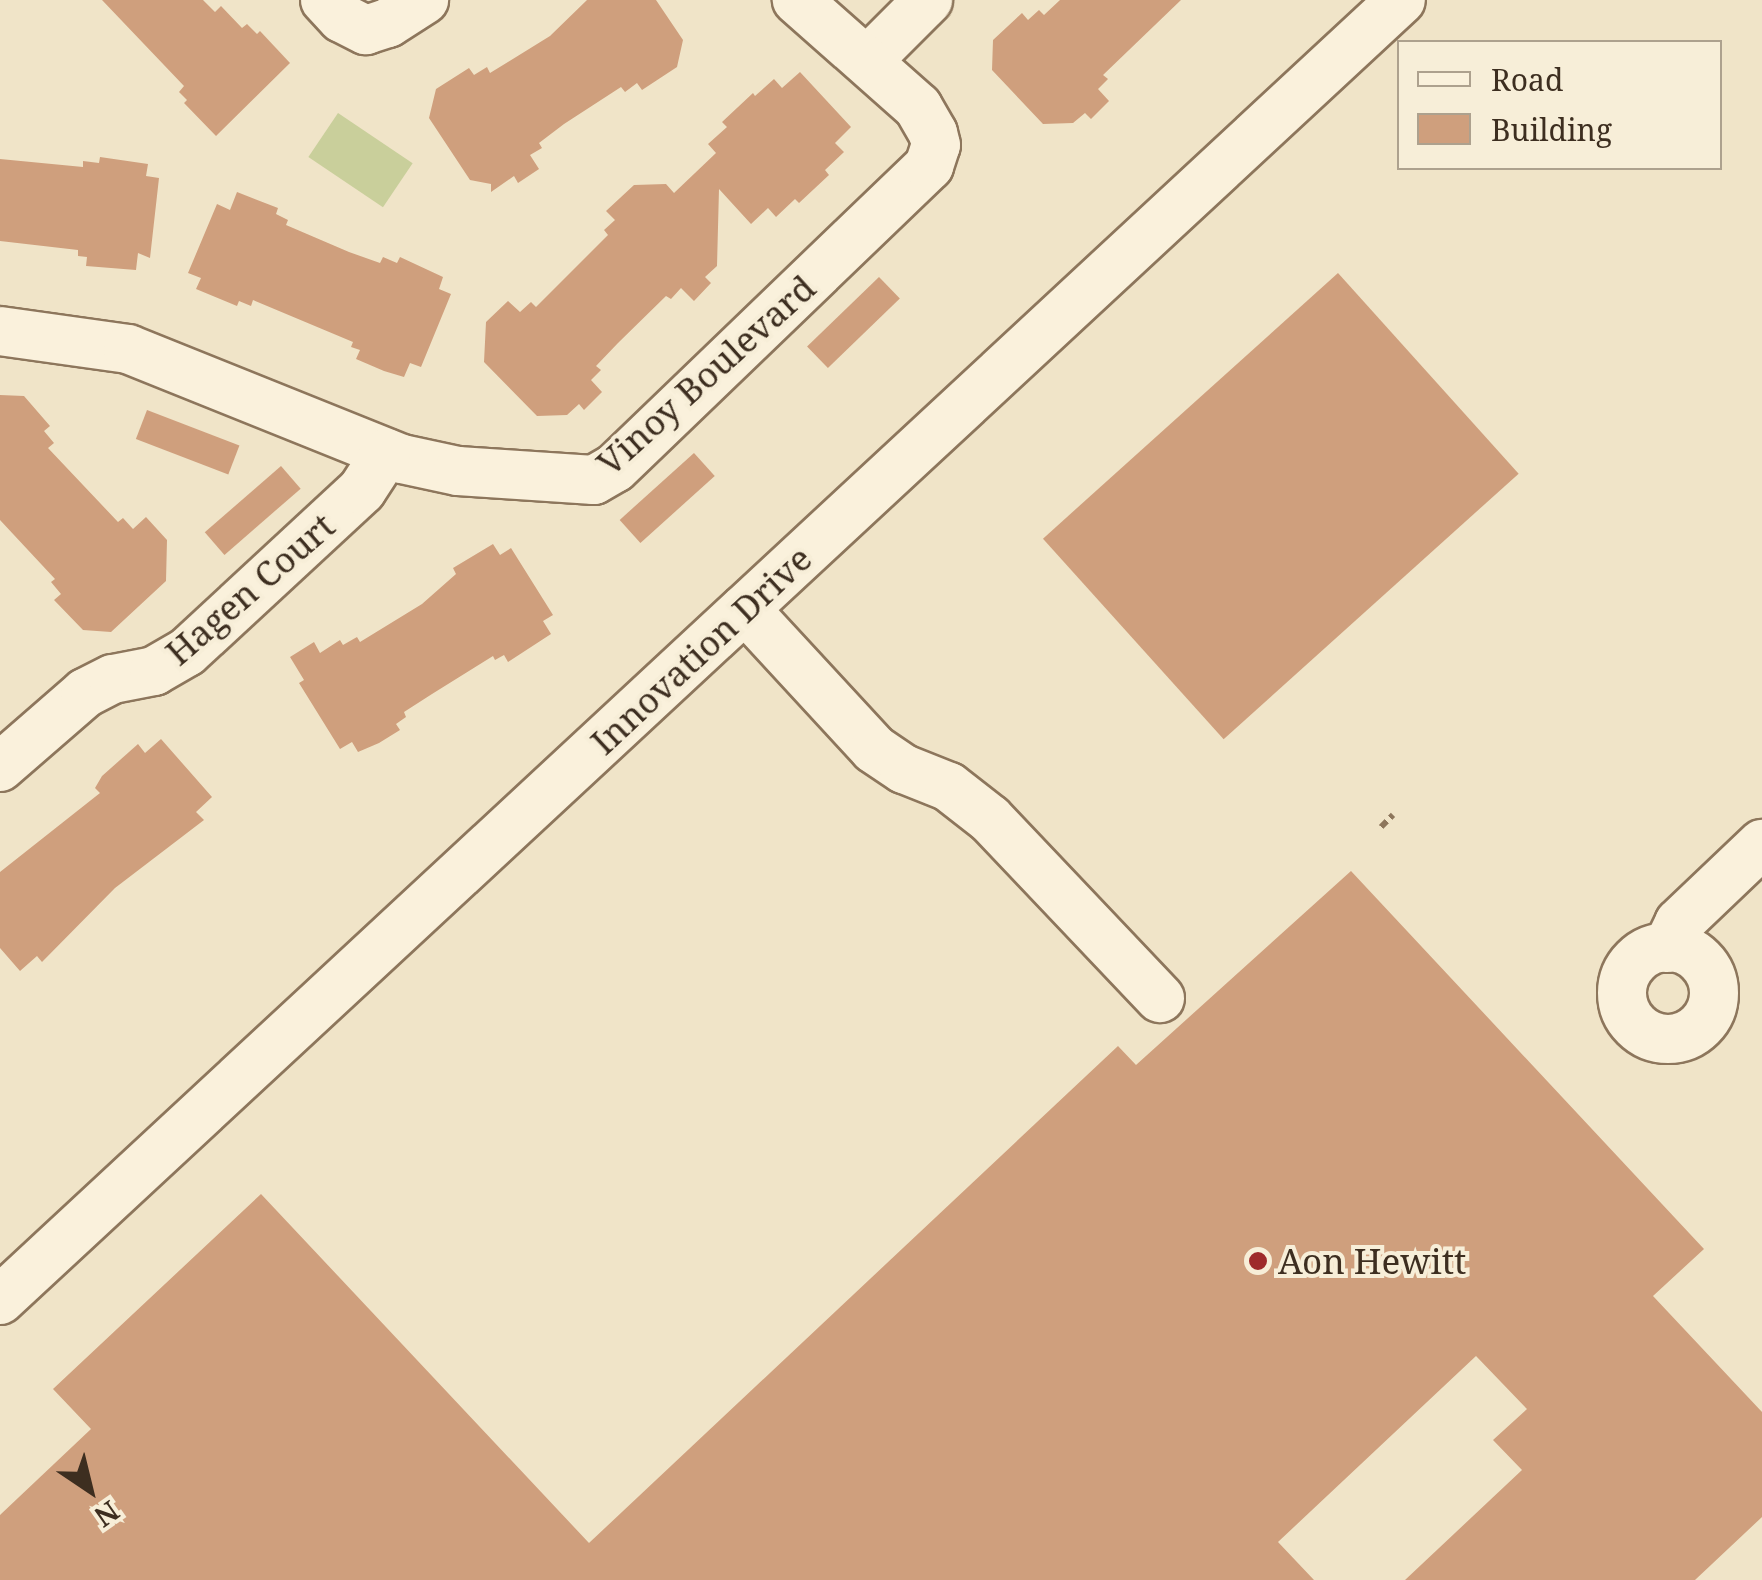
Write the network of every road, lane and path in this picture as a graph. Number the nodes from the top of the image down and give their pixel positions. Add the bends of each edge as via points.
1 (324, 0) edge
2 (424, 0) edge
3 (797, 0) edge
4 (928, 0) edge
5 (1401, 0) edge
6 (868, 60) junction
7 (0, 330) edge
8 (386, 453) junction
9 (745, 609) junction
10 (0, 768) edge
11 (1393, 815) dead end
12 (1381, 827) dead end
13 (1762, 844) edge
14 (1667, 948) dead end
15 (1160, 998) dead end
16 (0, 1300) edge

1 - 2 street via 366,30
3 - 6 street, Vinoy Boulevard
4 - 6 street
5 - 9 street, Innovation Drive
6 - 8 street, Vinoy Boulevard via 928,122 936,145 929,166 614,468 581,482 436,468
7 - 8 street, Vinoy Boulevard via 128,349
8 - 10 street, Hagen Court via 362,490 188,652 154,671 112,679 85,693
9 - 15 street via 874,749 904,770 949,786 990,819
9 - 16 street, Innovation Drive
11 - 12 path
13 - 14 street via 1679,923

